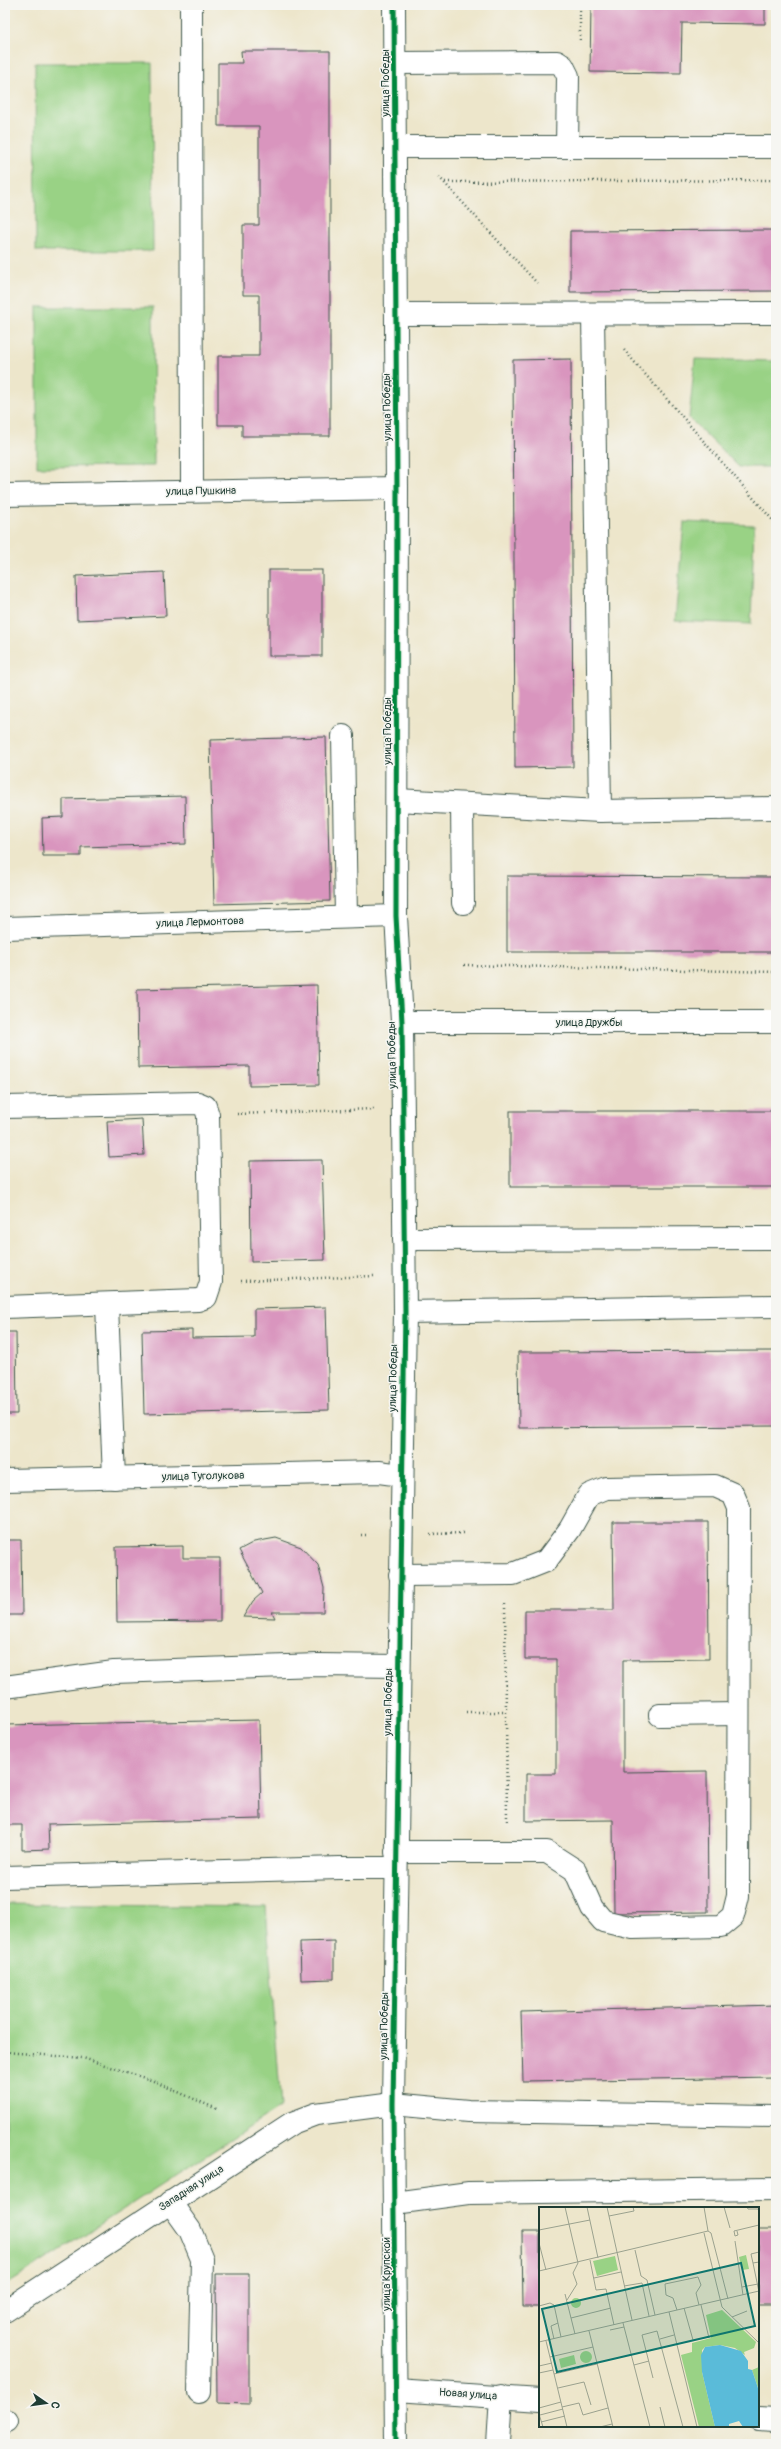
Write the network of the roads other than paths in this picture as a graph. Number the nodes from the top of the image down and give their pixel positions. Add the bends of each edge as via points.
1 (191, 5) edge
2 (394, 5) edge
3 (394, 63) junction
4 (395, 146) junction
5 (567, 147) junction
6 (776, 147) edge
7 (776, 313) edge
8 (396, 314) junction
9 (593, 314) junction
10 (397, 488) junction
11 (192, 491) junction
12 (5, 495) edge
13 (343, 736) dead end
14 (397, 800) junction
15 (462, 805) junction
16 (776, 808) edge
17 (600, 811) junction
18 (463, 903) dead end
19 (396, 916) junction
20 (346, 917) junction
21 (5, 928) edge
22 (402, 1022) junction
23 (776, 1022) edge
24 (5, 1107) edge
25 (776, 1238) edge
26 (404, 1239) junction
27 (107, 1305) junction
28 (776, 1306) edge
29 (5, 1307) edge
30 (405, 1312) junction
31 (401, 1475) junction
32 (114, 1478) junction
33 (5, 1480) edge
34 (400, 1575) junction
35 (399, 1666) junction
36 (5, 1687) edge
37 (738, 1714) junction
38 (660, 1715) dead end
39 (396, 1860) junction
40 (5, 1877) edge
41 (393, 2104) junction
42 (776, 2116) edge
43 (776, 2189) edge
44 (170, 2202) junction
45 (395, 2203) junction
46 (5, 2310) edge
47 (397, 2390) junction
48 (199, 2392) dead end
49 (501, 2396) junction
50 (539, 2400) edge
51 (759, 2419) edge
52 (776, 2420) edge
53 (396, 2444) edge
54 (498, 2444) edge

1 - 11 street
2 - 3 street, улица Победы
3 - 4 street, улица Победы
3 - 5 street via 557,62 564,66 568,76
4 - 5 street
4 - 8 street, улица Победы
5 - 6 street
7 - 9 street
8 - 9 street
8 - 10 street, улица Победы
9 - 17 street
10 - 11 street, улица Пушкина
10 - 14 street, улица Победы
11 - 12 street, улица Пушкина
13 - 20 street
14 - 15 street
14 - 19 street, улица Победы
15 - 17 street
15 - 18 street
16 - 17 street
19 - 20 street, улица Лермонтова
19 - 22 street, улица Победы
20 - 21 street, улица Лермонтова
22 - 23 street, улица Дружбы
22 - 26 street, улица Победы
24 - 27 street via 198,1103 205,1106 208,1115 212,1282 206,1296 198,1300
25 - 26 street
26 - 30 street, улица Победы
27 - 29 street
27 - 32 street
28 - 30 street
30 - 31 street, улица Победы
31 - 32 street, улица Туголукова via 378,1472
31 - 34 street, улица Победы
32 - 33 street, улица Туголукова
34 - 35 street, улица Победы
34 - 37 street via 513,1574 546,1561 570,1529 590,1495 606,1488 715,1486 733,1494 739,1508
35 - 36 street via 318,1665 114,1672
35 - 39 street, улица Победы
37 - 38 street
37 - 39 street via 738,1896 733,1916 721,1926 633,1928 603,1921 592,1908 575,1870 548,1852 507,1852
39 - 40 street via 340,1868
39 - 41 street, улица Победы
41 - 42 street, Западная улица via 468,2111
41 - 44 street, Западная улица via 316,2114 292,2123
41 - 45 street, улица Крупской
43 - 45 street via 469,2193
44 - 46 street, Западная улица
44 - 48 street via 190,2230 202,2259
45 - 47 street, улица Крупской
47 - 49 street, Новая улица
47 - 53 street, улица Крупской
49 - 50 street, Новая улица
49 - 54 street
51 - 52 street

